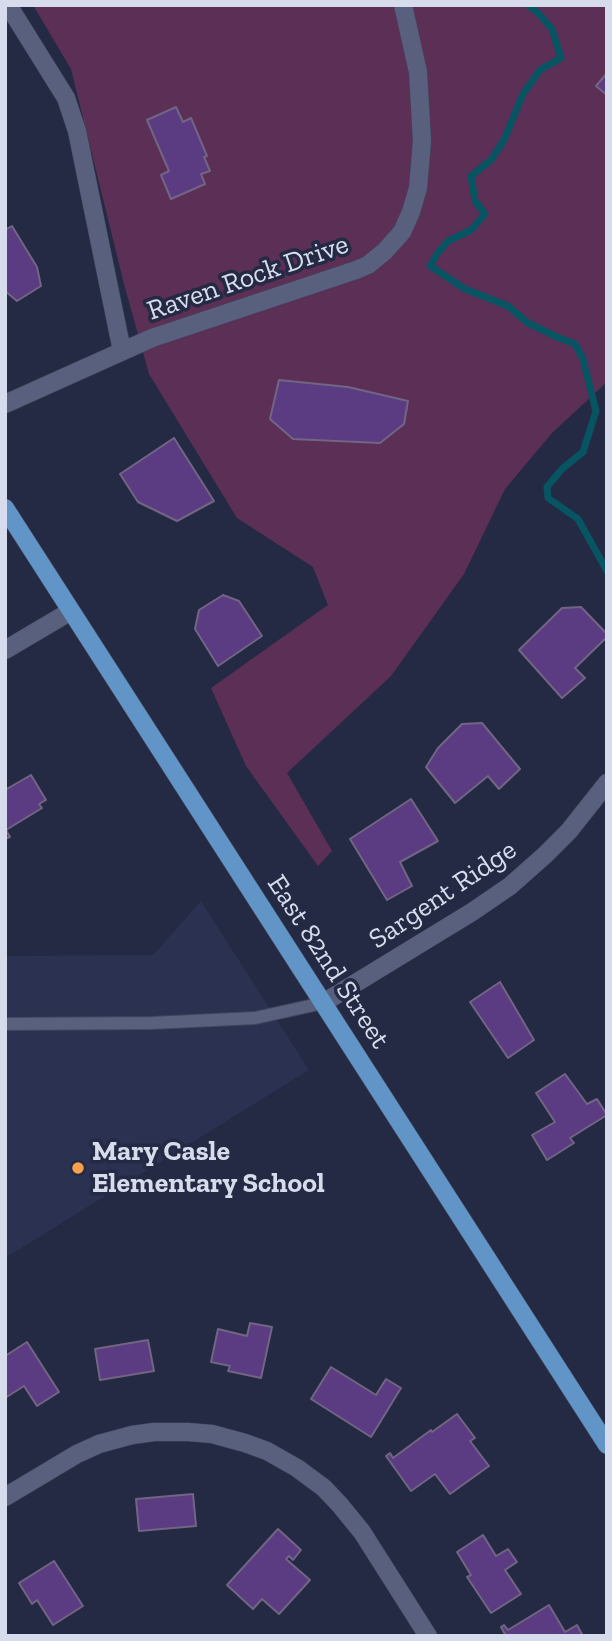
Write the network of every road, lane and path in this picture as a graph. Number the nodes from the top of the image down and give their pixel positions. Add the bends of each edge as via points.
1 (8, 5) edge
2 (403, 5) edge
3 (122, 351) junction
4 (5, 404) edge
5 (5, 508) edge
6 (71, 611) junction
7 (5, 650) edge
8 (607, 783) edge
9 (323, 1003) junction
10 (5, 1024) edge
11 (607, 1445) edge
12 (5, 1497) edge
13 (428, 1636) edge

1 - 3 street via 66,98 77,131
2 - 3 street, Raven Rock Drive via 418,72 422,141 415,200 394,241 356,270
3 - 4 street, Raven Rock Drive
5 - 6 main road, East 82nd Street
6 - 7 street
6 - 9 main road, East 82nd Street
8 - 9 street, Sargent Ridge via 569,831 510,886
9 - 10 lane via 244,1019
9 - 11 main road, East 82nd Street
12 - 13 street via 67,1459 132,1435 177,1431 245,1443 297,1468 340,1505

